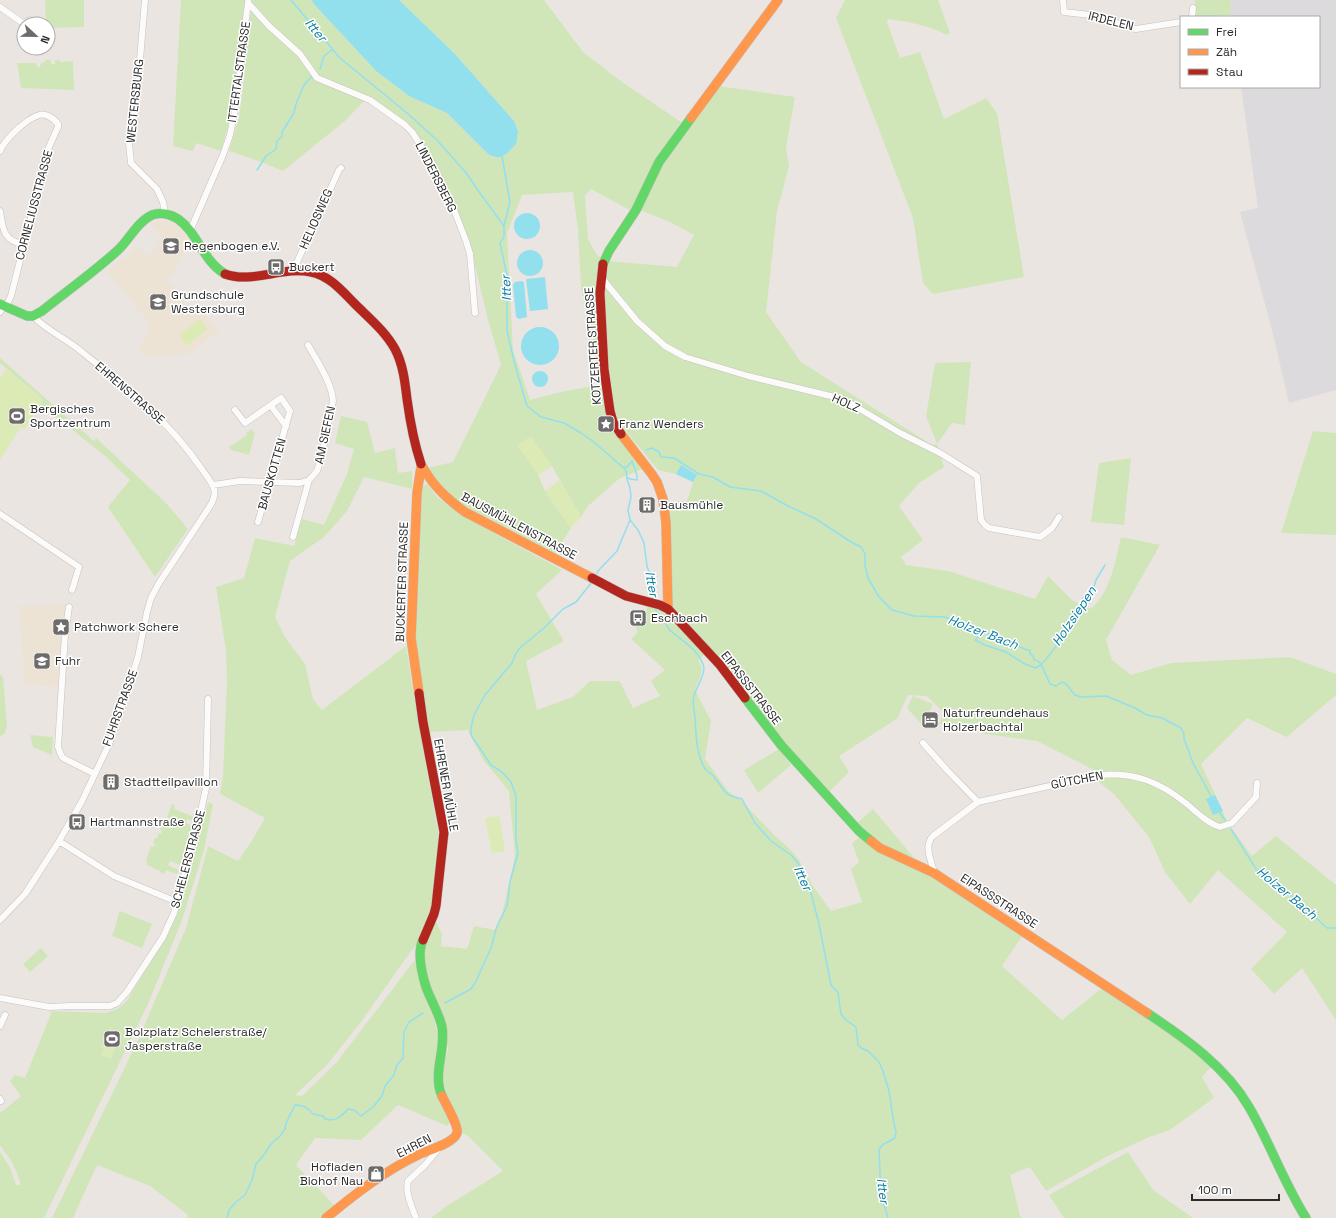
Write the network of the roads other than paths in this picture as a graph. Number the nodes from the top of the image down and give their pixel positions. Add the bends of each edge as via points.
1 (145, 0) edge
2 (778, 0) edge
3 (1063, 0) edge
4 (248, 2) edge
5 (0, 7) edge
6 (1193, 8) dead end
7 (1192, 16) edge
8 (16, 18) edge
9 (1180, 22) edge
10 (0, 151) edge
11 (341, 168) dead end
12 (0, 211) edge
13 (165, 214) junction
14 (190, 231) junction
15 (24, 245) junction
16 (293, 271) junction
17 (601, 276) junction
18 (2, 307) edge
19 (474, 313) dead end
20 (33, 316) junction
21 (308, 345) dead end
22 (271, 406) junction
23 (235, 410) dead end
24 (286, 426) junction
25 (421, 467) junction
26 (309, 480) junction
27 (270, 482) junction
28 (213, 485) junction
29 (0, 514) edge
30 (1059, 516) dead end
31 (258, 522) dead end
32 (293, 537) dead end
33 (72, 590) dead end
34 (660, 606) junction
35 (69, 608) dead end
36 (208, 699) dead end
37 (422, 722) joint
38 (923, 743) dead end
39 (95, 774) junction
40 (1257, 783) dead end
41 (978, 802) junction
42 (59, 841) junction
43 (934, 873) junction
44 (177, 902) junction
45 (1, 916) edge
46 (0, 998) edge
47 (5, 1015) dead end
48 (0, 1026) edge
49 (442, 1145) junction
50 (326, 1218) edge
51 (416, 1218) edge
52 (1306, 1218) edge

1 - 13 street, WESTERSBURG via 136,107 129,143 131,163 157,189
2 - 17 street, KOTZERTER STRASSE via 659,162 633,215 603,260
3 - 9 street, IRDELEN via 1064,12 1099,16 1130,28
4 - 14 street, ITTERTALSTRASSE via 230,135
4 - 19 street, LINDERSBERG via 269,26 300,54 317,78 370,100 412,132 448,196 466,241 470,254
5 - 8 street
6 - 7 street
10 - 15 street, CORNELIUSSTRASSE via 9,136 39,115 48,116 56,121 58,127 49,147
11 - 16 street, HELIOSWEG
12 - 15 street via 6,236
13 - 14 street, BAUSMÜHLENSTRASSE via 177,218
13 - 20 street via 157,214 147,219 114,254
14 - 16 street, BAUSMÜHLENSTRASSE via 209,262 227,275 241,278
15 - 18 street, CORNELIUSSTRASSE via 11,296
16 - 25 street, BAUSMÜHLENSTRASSE via 309,272 329,279 390,341 403,373 413,443
17 - 30 street, HOLZ via 637,321 665,346 680,354 698,362 748,376 842,399 946,456 977,476 981,520 989,528 1040,537 1052,528
17 - 34 street, KOTZERTER STRASSE via 601,325 611,416 617,428 652,474 664,501
18 - 20 street
20 - 28 street, EHRENSTRASSE via 82,351 165,423
21 - 26 street, AM SIEFEN via 329,384 333,401 321,459 317,471
22 - 23 street, BAUSKOTTEN via 245,423
22 - 24 street, BAUSKOTTEN
22 - 24 street, BAUSKOTTEN via 281,398 290,411
24 - 27 street, BAUSKOTTEN
25 - 34 street, BAUSMÜHLENSTRASSE via 440,492 465,512 626,596
25 - 37 street, BUCKERTER STRASSE via 417,493 411,638
26 - 27 street, AM SIEFEN via 300,483
26 - 32 street, AM SIEFEN
27 - 28 street, AM SIEFEN via 240,481
27 - 31 street, BAUSKOTTEN
28 - 39 street, FUHRSTRASSE via 215,493 210,506 151,598 132,680
29 - 33 street via 79,567
34 - 43 street, EIPASSSTRASSE via 720,665 781,745 859,831 880,848
35 - 39 street via 58,747 65,760
36 - 44 street, SCHELERSTRASSE via 206,788
37 - 49 street, EHRENER MÜHLE via 444,832 436,906 419,953 426,987 442,1028 443,1046 438,1075 440,1091 457,1129 456,1136
38 - 41 street
39 - 42 street, FUHRSTRASSE
40 - 41 street, GÜTCHEN via 1256,797 1232,823 1220,827 1209,822 1163,787 1129,775 1098,775
41 - 43 street, GÜTCHEN via 929,840 928,851
42 - 44 street via 114,876
42 - 45 street, FUHRSTRASSE via 25,894
43 - 52 street, EIPASSSTRASSE via 1171,1029 1194,1047 1228,1081 1248,1106 1288,1188
44 - 46 street, SCHELERSTRASSE via 163,936 127,992 117,1003 110,1006 49,1007
47 - 48 street
49 - 50 street, EHREN via 416,1156
49 - 51 street, EHREN via 425,1166 408,1181 408,1194

